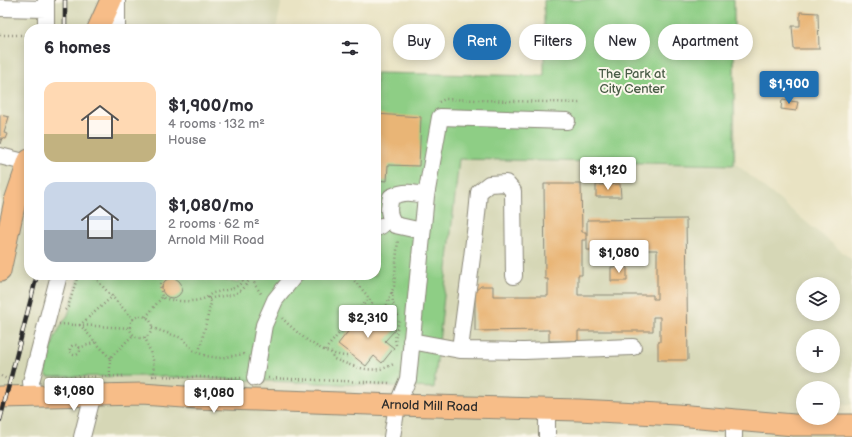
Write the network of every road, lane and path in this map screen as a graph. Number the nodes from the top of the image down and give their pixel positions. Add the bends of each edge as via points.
1 (111, 0) edge
2 (117, 0) edge
3 (46, 4) edge
4 (0, 8) edge
5 (46, 24) edge
6 (100, 24) edge
7 (117, 24) edge
8 (0, 35) edge
9 (24, 35) edge
10 (567, 121) dead end
11 (0, 156) edge
12 (24, 161) edge
13 (24, 172) edge
14 (426, 196) junction
15 (4, 224) edge
16 (422, 231) junction
17 (0, 271) edge
18 (514, 276) dead end
19 (58, 280) edge
20 (97, 280) edge
21 (161, 280) edge
22 (244, 280) edge
23 (249, 280) edge
24 (254, 280) edge
25 (291, 280) edge
26 (392, 291) dead end
27 (113, 296) junction
28 (162, 297) junction
29 (208, 298) junction
30 (369, 298) dead end
31 (272, 307) junction
32 (414, 313) junction
33 (146, 317) junction
34 (134, 320) junction
35 (400, 320) junction
36 (56, 324) dead end
37 (80, 325) junction
38 (130, 328) junction
39 (152, 328) junction
40 (133, 335) junction
41 (145, 337) junction
42 (96, 342) junction
43 (404, 344) junction
44 (79, 348) dead end
45 (633, 348) dead end
46 (325, 350) junction
47 (460, 350) junction
48 (199, 352) junction
49 (331, 352) junction
50 (258, 356) junction
51 (348, 356) dead end
52 (110, 358) junction
53 (397, 359) dead end
54 (1, 376) edge
55 (110, 376) junction
56 (132, 376) dead end
57 (147, 376) dead end
58 (154, 376) junction
59 (255, 378) junction
60 (390, 383) dead end
61 (32, 389) junction
62 (93, 394) junction
63 (3, 396) edge
64 (396, 405) junction
65 (547, 409) junction
66 (852, 425) edge
67 (734, 428) edge
68 (82, 437) edge
69 (392, 437) edge
70 (547, 437) edge

1 - 6 main road
2 - 7 street
3 - 4 street
3 - 5 street
8 - 9 path
10 - 14 street via 440,117
11 - 12 street
13 - 15 main road
14 - 16 street
14 - 16 street via 401,192 391,198 388,207 388,216 395,225
15 - 17 main road
16 - 32 street
18 - 47 street via 513,190 506,183 489,184 479,192
19 - 61 street
20 - 27 path
21 - 28 path
22 - 29 path via 235,289 211,293
23 - 29 path via 244,288 227,297
24 - 31 path
25 - 31 street
26 - 35 path via 393,303
27 - 34 path
27 - 37 path
28 - 29 path via 167,300 192,302
28 - 33 path
29 - 48 path via 211,304
30 - 46 path
31 - 46 path via 300,334
31 - 50 street via 264,325
32 - 35 path via 403,314
32 - 43 street
33 - 34 path via 137,317
33 - 39 path via 152,323
34 - 38 path
35 - 43 path via 395,339
36 - 37 path
37 - 38 path
37 - 42 path
38 - 40 path
39 - 41 path
39 - 48 path via 182,338
40 - 41 path
40 - 52 path
41 - 58 path via 153,360
42 - 44 path
42 - 52 path
43 - 47 street
43 - 64 street via 408,379
45 - 47 street
46 - 49 path
48 - 50 path via 219,358 241,354
49 - 51 path
49 - 53 path via 334,358 370,370 387,368
50 - 59 street
52 - 55 path
54 - 61 path
55 - 56 path
55 - 61 path via 44,377
57 - 58 path
58 - 59 path
59 - 60 path
61 - 62 main road, Arnold Mill Road
61 - 63 main road, Arnold Mill Road
62 - 64 main road, Arnold Mill Road
62 - 68 street
64 - 65 main road, Arnold Mill Road
64 - 69 street
65 - 67 main road, Arnold Mill Road
65 - 70 street
66 - 67 main road, Arnold Mill Road

